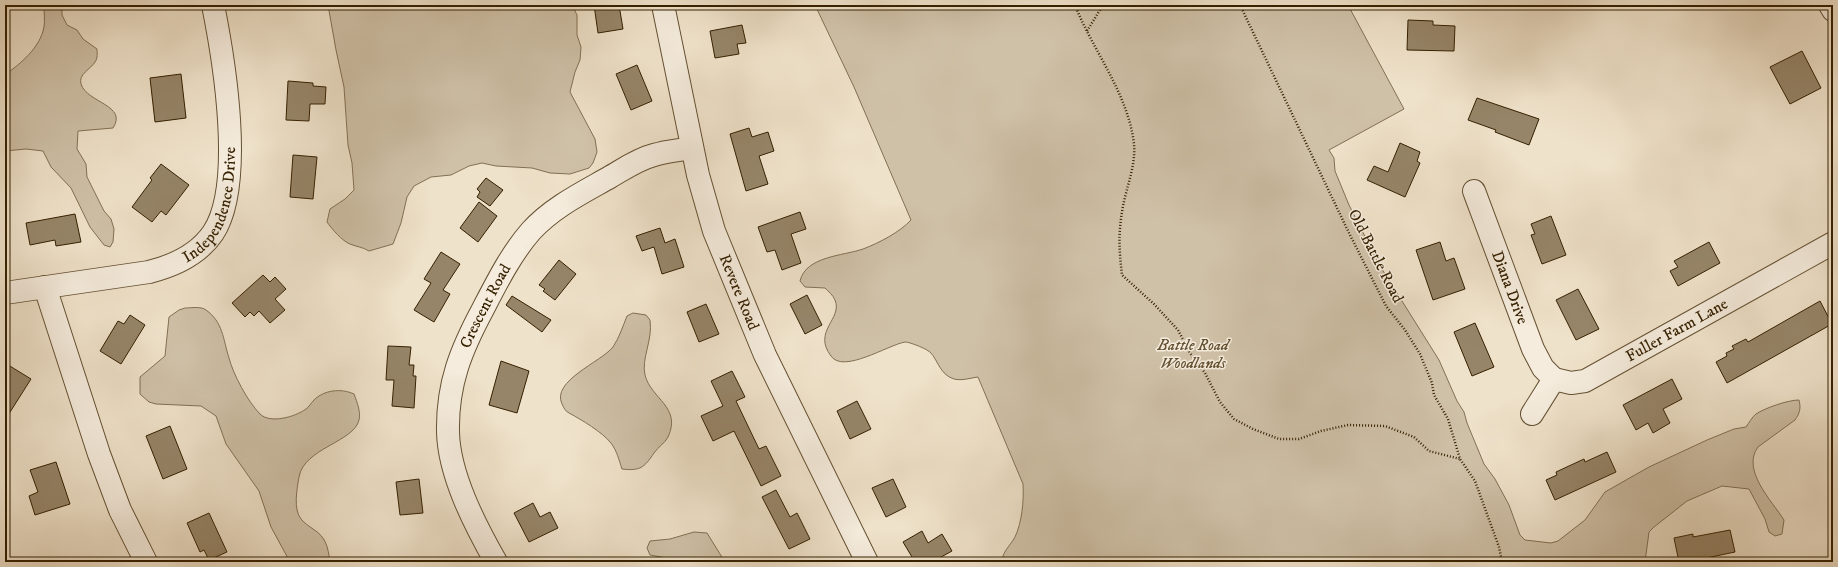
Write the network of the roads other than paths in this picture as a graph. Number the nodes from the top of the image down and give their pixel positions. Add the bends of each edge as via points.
1 (213, 5) edge
2 (663, 5) edge
3 (1830, 5) edge
4 (1833, 10) edge
5 (692, 148) junction
6 (1474, 191) dead end
7 (1833, 243) edge
8 (45, 287) junction
9 (5, 293) edge
10 (1554, 379) junction
11 (1532, 414) dead end
12 (146, 562) edge
13 (496, 562) edge
14 (866, 562) edge

1 - 8 street, Independence Drive via 226,77 229,157 223,211 212,235 196,251 169,266 149,272
2 - 5 street, Revere Road
3 - 4 street
5 - 13 street, Crescent Road via 647,157 556,209 531,231 507,265 463,348 451,392 448,432 450,450 459,484
5 - 14 street, Revere Road via 714,232 765,355
6 - 10 street, Diana Drive via 1533,349 1543,368
7 - 10 street, Fuller Farm Lane via 1585,381 1571,383
8 - 9 street, Independence Drive
8 - 12 street via 120,510
10 - 11 street

